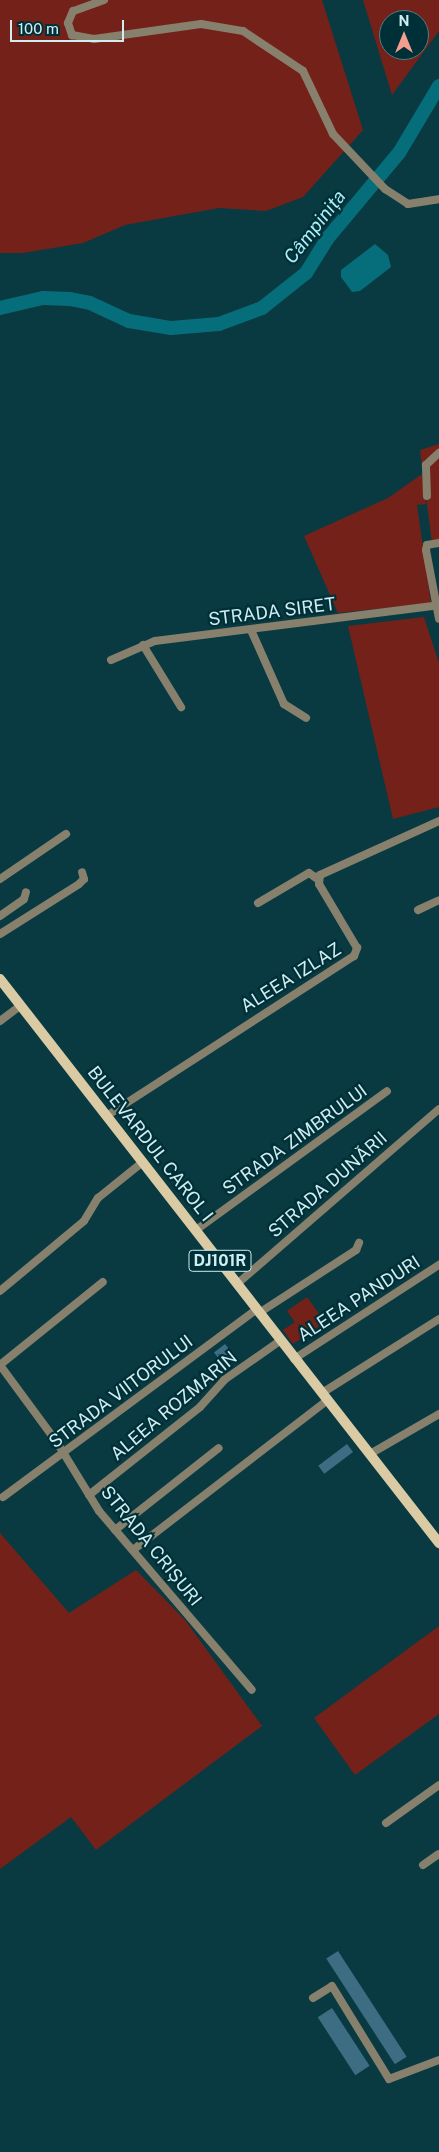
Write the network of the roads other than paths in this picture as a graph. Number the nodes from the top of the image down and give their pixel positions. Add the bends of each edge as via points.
1 (104, 0) edge
2 (439, 199) edge
3 (439, 453) edge
4 (427, 496) dead end
5 (439, 543) edge
6 (438, 606) edge
7 (439, 619) edge
8 (251, 630) junction
9 (143, 645) junction
10 (112, 660) dead end
11 (181, 707) dead end
12 (306, 718) dead end
13 (439, 821) edge
14 (66, 834) dead end
15 (82, 872) dead end
16 (0, 879) edge
17 (319, 880) junction
18 (26, 892) dead end
19 (439, 900) edge
20 (258, 903) dead end
21 (418, 910) dead end
22 (0, 916) edge
23 (0, 934) edge
24 (0, 979) edge
25 (20, 1005) junction
26 (0, 1021) edge
27 (387, 1091) dead end
28 (439, 1109) edge
29 (108, 1115) junction
30 (144, 1162) junction
31 (196, 1230) junction
32 (359, 1243) dead end
33 (439, 1265) edge
34 (103, 1282) dead end
35 (237, 1284) junction
36 (0, 1291) edge
37 (258, 1311) junction
38 (439, 1319) edge
39 (280, 1341) junction
40 (294, 1359) junction
41 (0, 1365) edge
42 (325, 1397) junction
43 (439, 1414) edge
44 (219, 1448) dead end
45 (64, 1454) junction
46 (370, 1454) junction
47 (89, 1495) junction
48 (3, 1497) dead end
49 (115, 1530) junction
50 (437, 1537) edge
51 (132, 1550) junction
52 (252, 1690) dead end
53 (439, 1785) edge
54 (386, 1823) dead end
55 (439, 1854) edge
56 (423, 1865) dead end
57 (313, 1998) dead end
58 (439, 2060) edge

1 - 2 street via 73,10 68,22 72,35 94,39 218,24 243,30 286,56 309,81 333,134 356,162 385,189 408,204
3 - 4 street via 426,465
5 - 6 street via 428,545 426,550
6 - 7 street
6 - 8 street, STRADA SIRET
8 - 9 street, STRADA SIRET
8 - 12 street via 284,704
9 - 10 street, STRADA SIRET
9 - 11 street
13 - 17 street via 324,872
14 - 16 street
15 - 23 street via 84,879 79,884
17 - 20 street via 309,873
17 - 29 street, ALEEA IZLAZ via 357,954
18 - 22 street via 24,898
19 - 21 street
24 - 25 main road, BULEVARDUL CAROL I / DJ101R
25 - 26 street
25 - 29 main road, BULEVARDUL CAROL I / DJ101R
27 - 31 street, STRADA ZIMBRULUI
28 - 35 street, STRADA DUNĂRII
29 - 30 main road, BULEVARDUL CAROL I / DJ101R
30 - 31 main road, BULEVARDUL CAROL I / DJ101R
30 - 36 street via 98,1198 84,1220
31 - 35 main road, BULEVARDUL CAROL I / DJ101R
32 - 37 street, STRADA VIITORULUI via 356,1250
33 - 40 street, ALEEA PANDURI
34 - 41 street
35 - 37 main road, BULEVARDUL CAROL I / DJ101R
37 - 39 main road, BULEVARDUL CAROL I / DJ101R
37 - 45 street, STRADA VIITORULUI
38 - 42 street
39 - 40 main road, BULEVARDUL CAROL I / DJ101R
39 - 47 street, ALEEA ROZMARIN via 224,1380 200,1407
40 - 42 main road, BULEVARDUL CAROL I / DJ101R
41 - 45 street, STRADA CRIȘURI
42 - 46 main road, BULEVARDUL CAROL I / DJ101R
42 - 51 street
43 - 46 street
44 - 49 street
45 - 47 street, STRADA CRIȘURI
45 - 48 street, STRADA VIITORULUI
46 - 50 main road, BULEVARDUL CAROL I / DJ101R
47 - 49 street, STRADA CRIȘURI
49 - 51 street, STRADA CRIȘURI
51 - 52 street, STRADA CRIȘURI
53 - 54 street
55 - 56 street
57 - 58 street via 332,1986 389,2078 418,2071

